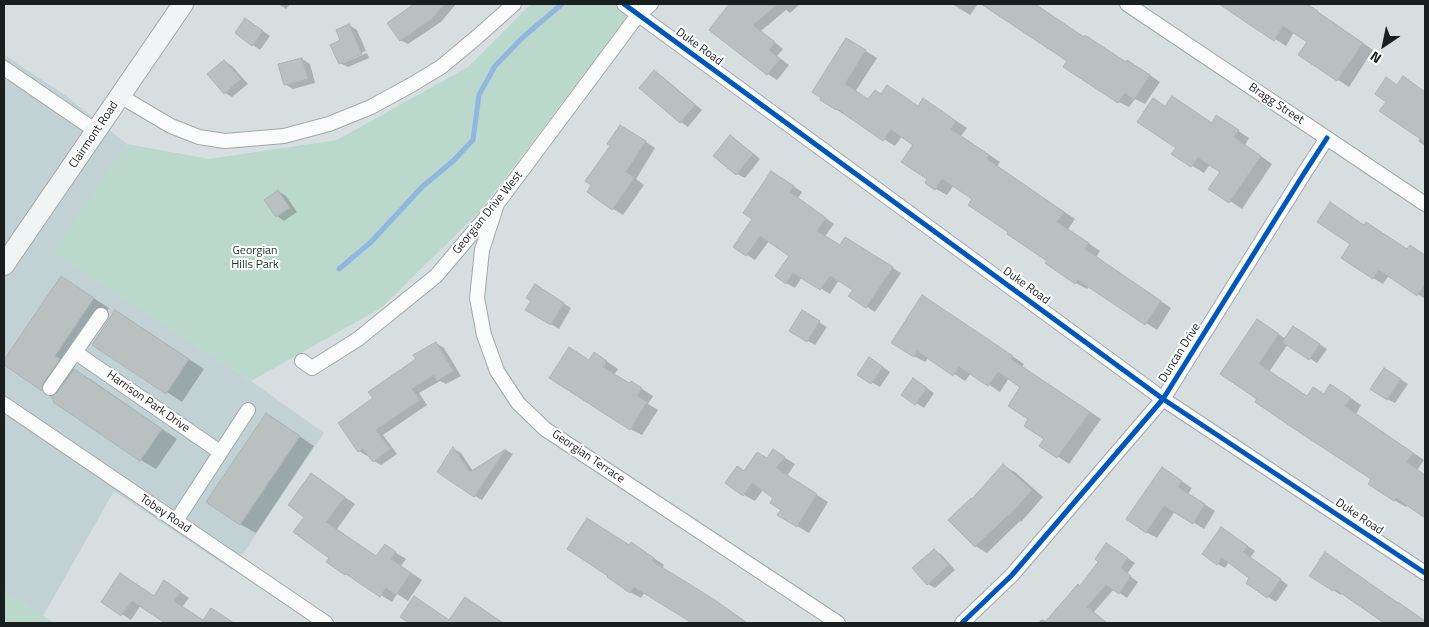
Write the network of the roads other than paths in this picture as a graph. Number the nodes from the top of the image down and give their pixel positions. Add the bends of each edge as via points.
1 (183, 4) edge
2 (514, 4) edge
3 (624, 4) edge
4 (651, 4) edge
5 (1127, 4) edge
6 (638, 15) junction
7 (4, 68) edge
8 (120, 96) junction
9 (96, 131) junction
10 (1328, 138) junction
11 (497, 204) junction
12 (1425, 204) edge
13 (4, 265) edge
14 (101, 315) dead end
15 (75, 352) junction
16 (302, 361) dead end
17 (50, 388) dead end
18 (1163, 399) junction
19 (4, 404) edge
20 (248, 410) dead end
21 (220, 452) junction
22 (176, 521) junction
23 (1425, 573) edge
24 (326, 623) edge
25 (838, 623) edge
26 (962, 623) edge

1 - 8 main road, Clairmont Road
2 - 8 street via 441,67 413,84 371,107 329,124 284,136 225,141 199,137 171,126
3 - 6 street, Duke Road
4 - 6 street, Georgian Drive West
5 - 10 street, Bragg Street
6 - 11 street, Georgian Drive West
6 - 18 street, Duke Road
7 - 9 street
8 - 9 main road, Clairmont Road
9 - 13 main road, Clairmont Road
10 - 12 street, Bragg Street
10 - 18 street, Duncan Drive
11 - 16 street, Georgian Drive West via 436,276 358,339 312,368
11 - 25 street, Georgian Terrace via 482,250 477,298 484,335 497,371 518,403 545,429
14 - 15 street
15 - 17 street
15 - 21 street, Harrison Park Drive
18 - 23 street, Duke Road
18 - 26 street, Duncan Drive via 1012,575
19 - 22 street, Tobey Road
20 - 21 street
21 - 22 street
22 - 24 street, Tobey Road

